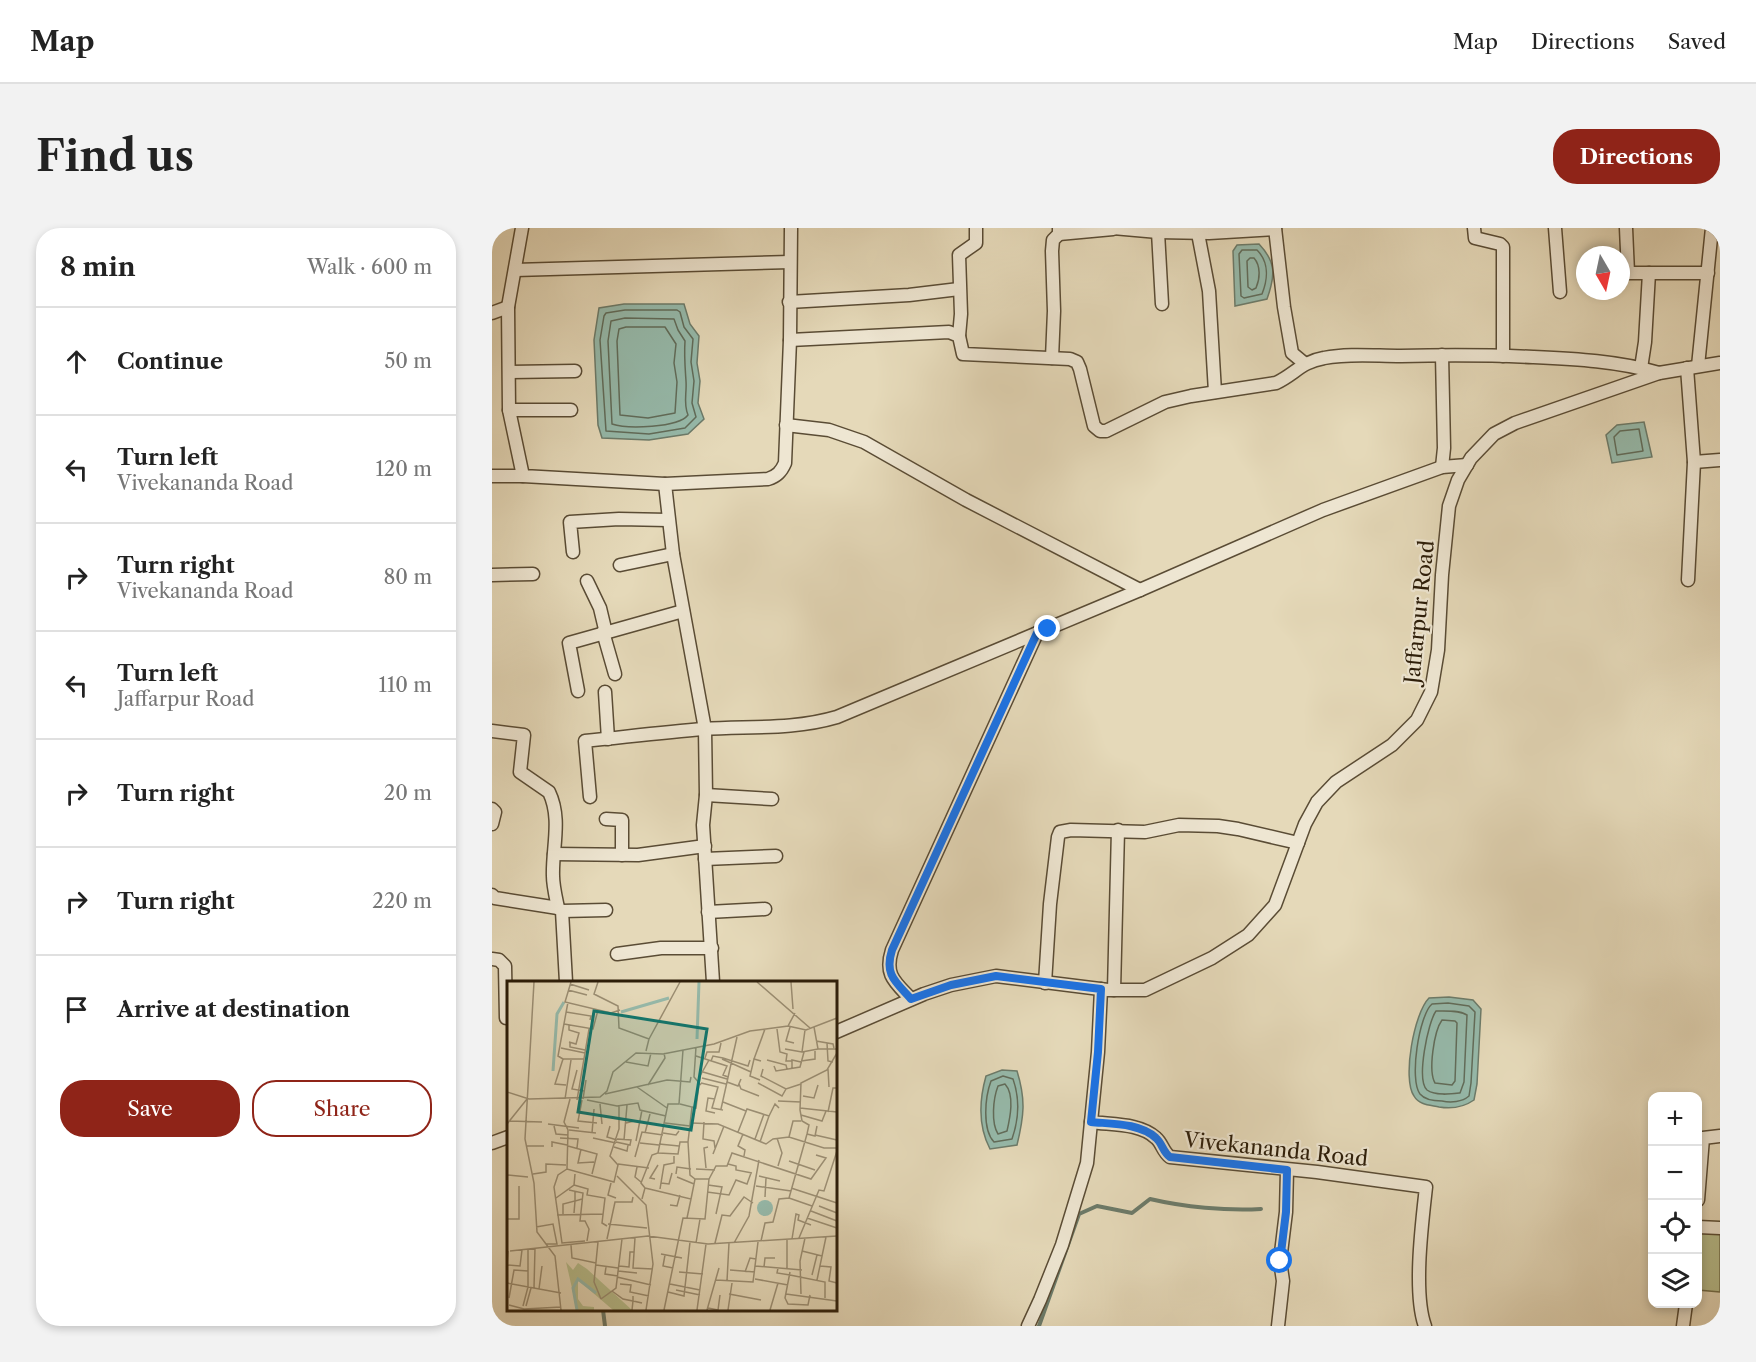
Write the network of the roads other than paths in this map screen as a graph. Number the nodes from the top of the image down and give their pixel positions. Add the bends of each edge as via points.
1 (522, 228) edge
2 (791, 228) edge
3 (976, 228) edge
4 (1275, 228) edge
5 (1474, 228) edge
6 (1556, 228) edge
7 (1626, 228) edge
8 (1113, 229) edge
9 (1715, 229) edge
10 (1197, 230) edge
11 (1059, 231) edge
12 (1158, 232) junction
13 (790, 262) junction
14 (515, 270) junction
15 (1649, 273) junction
16 (1708, 273) junction
17 (959, 289) junction
18 (1560, 292) dead end
19 (789, 302) junction
20 (1162, 304) dead end
21 (508, 307) junction
22 (492, 313) edge
23 (959, 336) junction
24 (790, 340) junction
25 (1442, 355) junction
26 (1503, 356) junction
27 (1052, 358) junction
28 (1304, 363) junction
29 (1720, 363) edge
30 (1693, 367) junction
31 (1641, 368) junction
32 (575, 371) dead end
33 (510, 372) junction
34 (1659, 373) junction
35 (1215, 392) junction
36 (508, 410) junction
37 (571, 410) dead end
38 (786, 426) junction
39 (1720, 460) edge
40 (1694, 462) junction
41 (1467, 465) junction
42 (1442, 467) junction
43 (492, 476) edge
44 (523, 476) junction
45 (665, 484) junction
46 (668, 520) junction
47 (573, 552) dead end
48 (673, 554) junction
49 (620, 565) dead end
50 (533, 574) dead end
51 (492, 575) edge
52 (1688, 580) dead end
53 (587, 581) dead end
54 (1140, 590) junction
55 (683, 611) junction
56 (603, 633) junction
57 (1037, 633) junction
58 (615, 674) dead end
59 (578, 691) dead end
60 (605, 692) dead end
61 (705, 729) junction
62 (492, 731) edge
63 (608, 739) junction
64 (706, 795) junction
65 (590, 796) dead end
66 (772, 799) dead end
67 (492, 809) edge
68 (606, 819) dead end
69 (492, 824) edge
70 (1118, 830) junction
71 (1298, 843) junction
72 (705, 853) junction
73 (554, 854) junction
74 (622, 855) junction
75 (776, 856) dead end
76 (492, 895) edge
77 (765, 909) dead end
78 (560, 910) junction
79 (606, 910) dead end
80 (708, 912) junction
81 (712, 948) junction
82 (617, 954) dead end
83 (492, 959) edge
84 (566, 981) edge
85 (713, 981) edge
86 (1045, 983) junction
87 (1108, 990) junction
88 (911, 999) junction
89 (492, 1017) edge
90 (507, 1018) edge
91 (837, 1032) edge
92 (1091, 1122) junction
93 (1720, 1136) edge
94 (507, 1137) edge
95 (492, 1143) edge
96 (1702, 1150) edge
97 (1287, 1170) junction
98 (1702, 1227) edge
99 (1720, 1228) edge
100 (1685, 1308) edge
101 (1028, 1326) edge
102 (1278, 1326) edge
103 (1425, 1326) edge
104 (1683, 1326) edge

1 - 14 street
2 - 13 street
3 - 17 street via 976,243 959,255
4 - 10 street via 1209,233
4 - 28 street via 1292,353
5 - 26 street via 1476,238 1503,247
6 - 18 street
7 - 15 street via 1627,272
8 - 11 street
8 - 12 street
9 - 16 street
10 - 12 street
10 - 35 street via 1209,291
11 - 27 street via 1052,251
12 - 20 street
13 - 14 street
13 - 19 street
14 - 21 street
15 - 16 street
15 - 31 street
16 - 30 street
17 - 19 street via 909,296
17 - 23 street
19 - 24 street
21 - 22 street
21 - 33 street
23 - 24 street via 949,332
23 - 27 street via 963,354
24 - 38 street
25 - 26 street
25 - 28 street via 1352,355
25 - 42 street
26 - 31 street via 1578,359
27 - 35 street via 1077,362 1094,426 1100,431 1116,428 1164,402
28 - 35 street via 1276,382
29 - 30 street, Jaffarpur Road
30 - 34 street, Jaffarpur Road
30 - 40 street
31 - 34 street
32 - 33 street
33 - 36 street
34 - 41 street, Jaffarpur Road via 1515,423 1499,431
36 - 37 street
36 - 44 street
38 - 45 street via 785,464 776,476
38 - 54 street via 829,430 864,442
39 - 40 street
40 - 52 street
41 - 42 street
41 - 71 street, Jaffarpur Road via 1449,506 1431,692 1410,729 1336,782 1317,802
42 - 54 street via 1323,510
43 - 44 street
44 - 45 street
45 - 46 street
46 - 47 street via 570,522
46 - 48 street
48 - 49 street
48 - 55 street
50 - 51 street
53 - 56 street via 600,608
54 - 57 street
55 - 56 street
55 - 61 street
56 - 58 street
56 - 59 street via 569,643
57 - 61 street via 823,721
57 - 88 street via 892,950 888,963 892,978
60 - 63 street
61 - 63 street
61 - 64 street
62 - 73 street via 524,735 520,772 549,792 555,819
63 - 65 street via 585,741
64 - 66 street
64 - 72 street
67 - 69 street
68 - 74 street via 622,820
70 - 71 street via 1218,826
70 - 86 street via 1071,830 1059,834
70 - 87 street
71 - 87 street, Jaffarpur Road via 1275,905 1248,935 1212,958 1144,990
72 - 74 street
72 - 75 street
72 - 80 street
73 - 74 street
73 - 78 street via 553,877
76 - 78 street
77 - 80 street
78 - 79 street
78 - 84 street
80 - 81 street
81 - 82 street via 661,948
81 - 85 street
83 - 90 street via 505,966
86 - 87 street, Jaffarpur Road
86 - 88 street, Jaffarpur Road via 996,976 951,985
87 - 92 street
88 - 91 street, Jaffarpur Road
89 - 90 street
92 - 97 street, Vivekananda Road via 1140,1128 1156,1138 1170,1157
92 - 101 street via 1087,1163 1062,1245
93 - 96 street via 1703,1138
94 - 95 street
97 - 102 street
97 - 103 street, Vivekananda Road via 1426,1187 1420,1278
98 - 99 street
100 - 104 street

